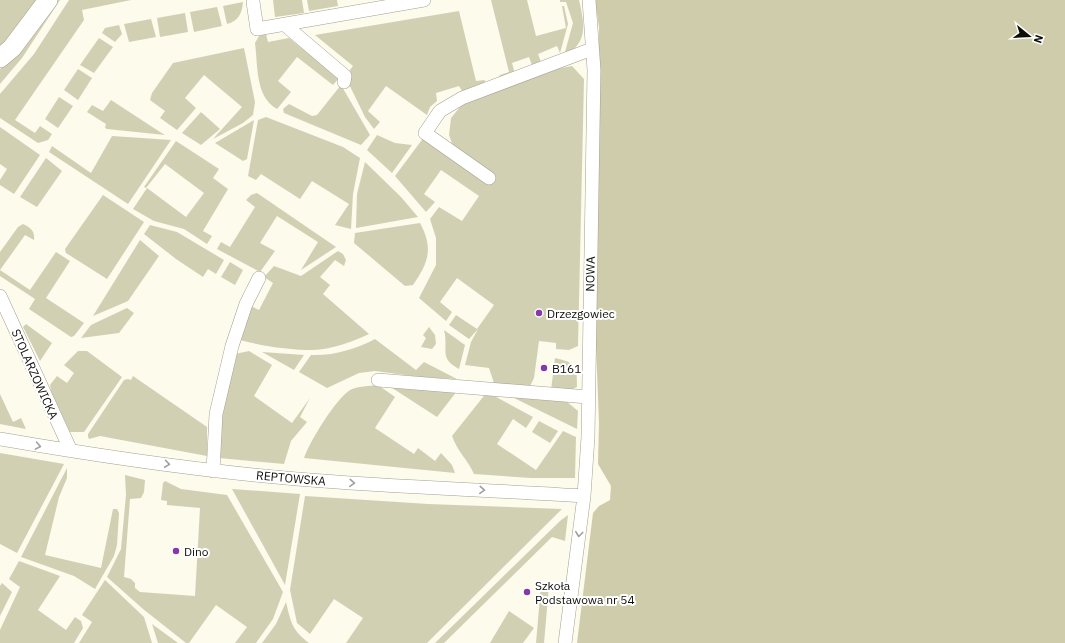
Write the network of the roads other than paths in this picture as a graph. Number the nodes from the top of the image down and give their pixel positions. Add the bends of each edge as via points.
1 (48, 0) edge
2 (424, 0) edge
3 (589, 0) edge
4 (253, 2) dead end
5 (285, 25) junction
6 (592, 49) junction
7 (0, 58) edge
8 (344, 82) dead end
9 (489, 178) dead end
10 (259, 278) dead end
11 (0, 296) edge
12 (378, 380) dead end
13 (588, 396) junction
14 (0, 439) edge
15 (71, 451) junction
16 (213, 471) junction
17 (584, 496) junction
18 (565, 643) edge

1 - 7 street via 12,48
2 - 5 street
3 - 6 street, NOWA
4 - 5 street via 257,30
5 - 8 street via 345,76
6 - 9 street via 462,98 440,111 425,133
6 - 13 street, NOWA via 594,70
10 - 16 street via 246,304 234,339 221,391 216,414
11 - 15 street, STOLARZOWICKA
12 - 13 street
13 - 17 street, NOWA
14 -> 15 street, REPTOWSKA
15 -> 16 street, REPTOWSKA
16 -> 17 street, REPTOWSKA via 298,480
17 -> 18 street, NOWA

